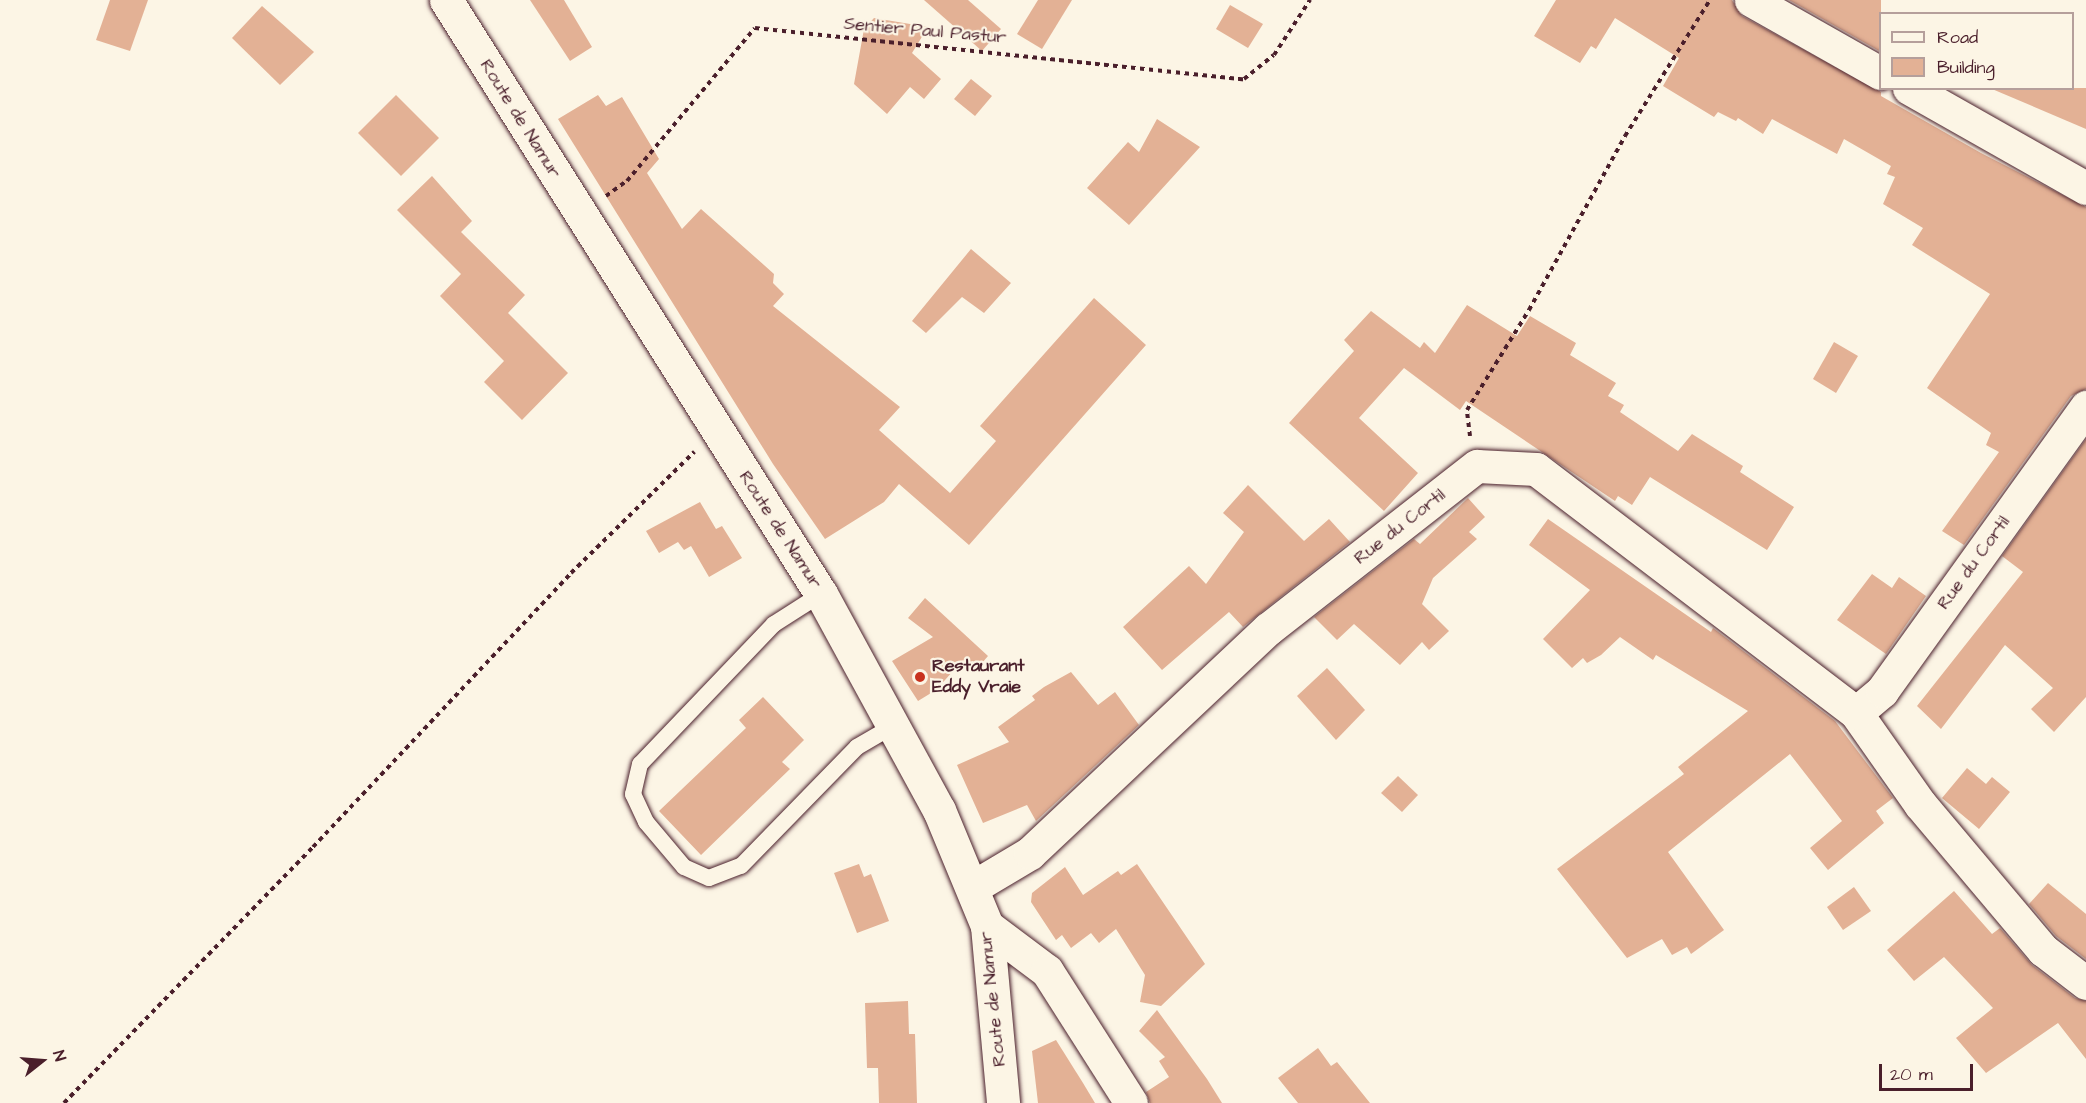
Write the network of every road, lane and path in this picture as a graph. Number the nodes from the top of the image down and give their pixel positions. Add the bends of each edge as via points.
1 (446, 0) edge
2 (1310, 0) edge
3 (1710, 0) edge
4 (1751, 0) edge
5 (1879, 72) edge
6 (1913, 90) edge
7 (2086, 188) edge
8 (580, 216) junction
9 (2086, 407) edge
10 (716, 430) junction
11 (1473, 469) junction
12 (821, 594) junction
13 (1856, 713) junction
14 (893, 726) junction
15 (973, 887) junction
16 (987, 926) junction
17 (2086, 983) edge
18 (64, 1103) edge
19 (1003, 1103) edge
20 (1131, 1103) edge

1 - 8 street, Route de Namur
2 - 8 path, Sentier Paul Pastur via 1274,55 1244,79 947,45 755,28 627,180
3 - 11 path via 1625,136 1529,310 1467,410
4 - 5 street
6 - 7 street
8 - 10 street, Route de Namur
9 - 13 street, Rue du Cortil via 1882,692
10 - 12 street, Route de Namur
10 - 18 path via 571,573
11 - 13 street via 1536,469
11 - 15 street, Rue du Cortil via 1268,629 1030,853
12 - 14 street, Route de Namur
12 - 14 lane via 774,624 640,764 633,794 645,822 684,867 709,878 741,866 857,747
13 - 17 street via 1920,804 2043,950
14 - 15 street, Route de Namur via 939,810
15 - 16 street, Route de Namur
16 - 19 street, Route de Namur
16 - 20 street via 1047,971

